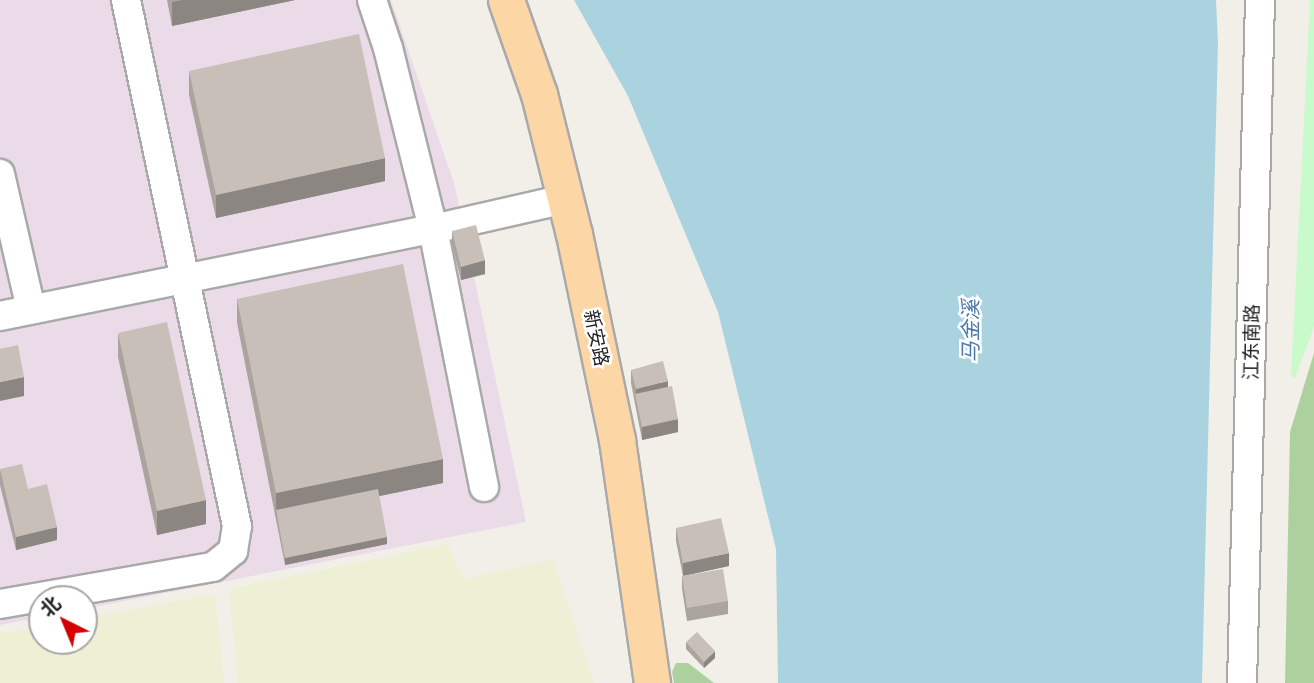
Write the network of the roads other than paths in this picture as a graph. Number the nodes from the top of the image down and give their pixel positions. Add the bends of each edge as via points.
1 (126, 0) edge
2 (372, 0) edge
3 (506, 0) edge
4 (1260, 0) edge
5 (0, 174) edge
6 (565, 198) junction
7 (433, 229) junction
8 (187, 278) junction
9 (31, 309) junction
10 (0, 316) edge
11 (484, 487) dead end
12 (0, 604) edge
13 (653, 683) edge
14 (1242, 683) edge

1 - 8 street
2 - 7 street
3 - 6 main road, 新安路 via 539,94
4 - 14 street, 江东南路
5 - 9 street
6 - 7 street
6 - 13 main road, 新安路 via 617,440
7 - 8 street
7 - 11 street
8 - 9 street
8 - 12 street via 237,526 233,551 214,567
9 - 10 street

